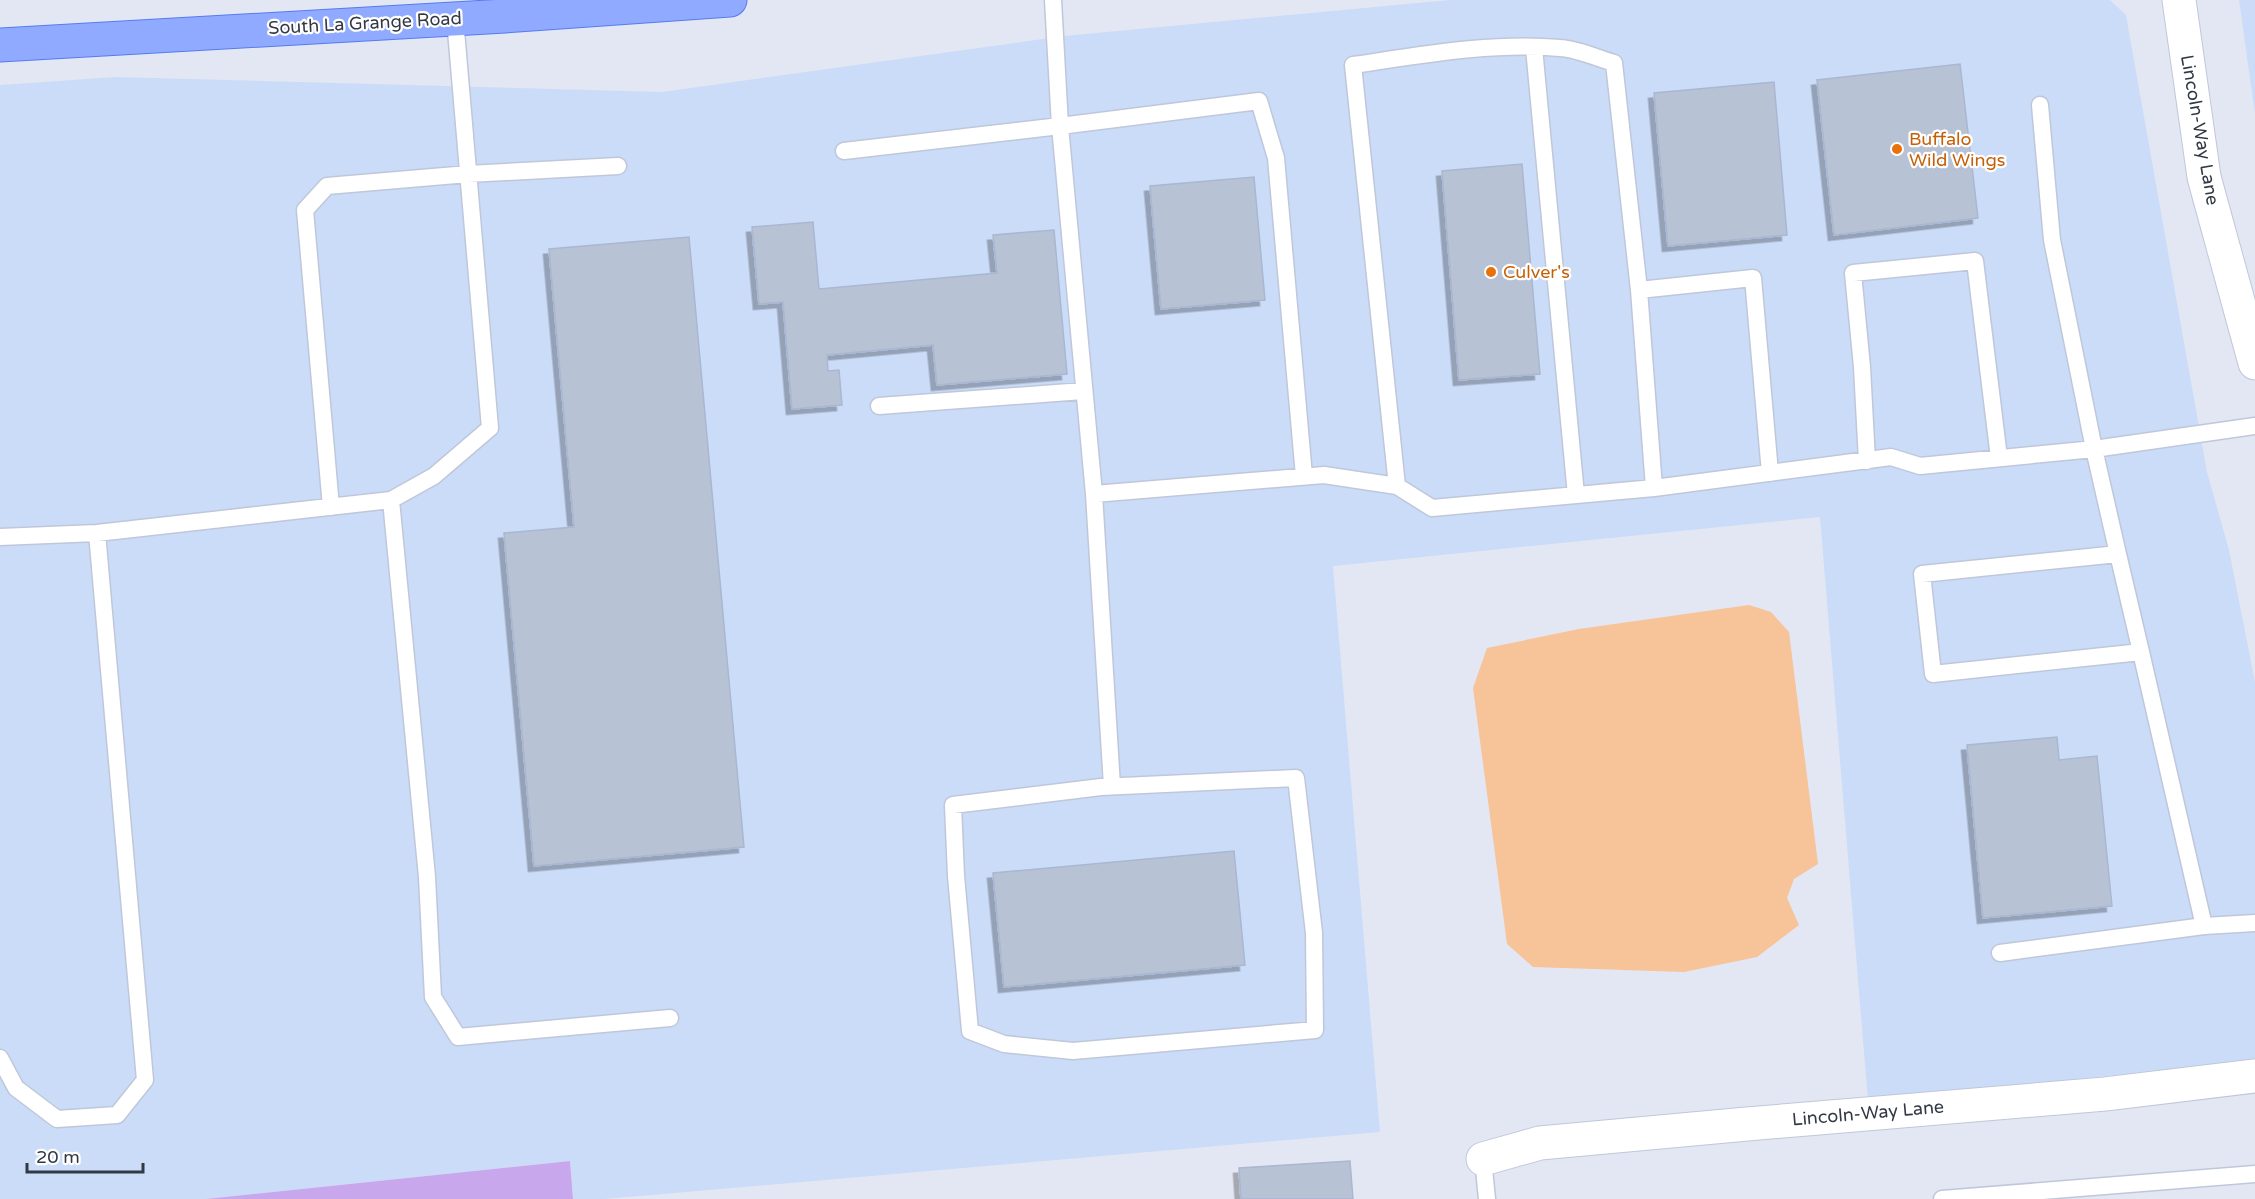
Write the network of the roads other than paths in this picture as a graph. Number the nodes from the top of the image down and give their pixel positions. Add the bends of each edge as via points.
1 (730, 0) edge
2 (1053, 0) edge
3 (2179, 0) edge
4 (455, 19) junction
5 (0, 45) edge
6 (1534, 48) junction
7 (2040, 105) dead end
8 (1060, 126) junction
9 (844, 151) dead end
10 (618, 166) dead end
11 (468, 174) junction
12 (1639, 290) junction
13 (2255, 363) edge
14 (1083, 391) junction
15 (879, 406) dead end
16 (2255, 426) edge
17 (2094, 448) junction
18 (1999, 458) junction
19 (1866, 461) junction
20 (1770, 473) junction
21 (1304, 476) junction
22 (1397, 486) junction
23 (1654, 488) junction
24 (1094, 494) junction
25 (1576, 495) junction
26 (391, 500) junction
27 (331, 507) junction
28 (97, 533) junction
29 (0, 537) edge
30 (2118, 554) junction
31 (2141, 652) junction
32 (1101, 787) junction
33 (2255, 923) edge
34 (2204, 926) junction
35 (2000, 953) dead end
36 (670, 1018) dead end
37 (0, 1058) edge
38 (2255, 1076) edge
39 (1484, 1159) joint
40 (2255, 1174) edge
41 (2017, 1196) edge
42 (1487, 1199) edge
43 (1942, 1199) edge

1 - 4 main road, South La Grange Road
2 - 8 lane
3 - 13 street, Lincoln-Way Lane via 2204,177
4 - 5 main road, South La Grange Road
4 - 11 lane
6 - 12 lane via 1562,48 1614,63
6 - 22 lane via 1467,49 1353,65
6 - 25 lane
7 - 17 lane via 2052,240
8 - 9 lane
8 - 14 lane
8 - 21 lane via 1259,101 1276,158
10 - 11 lane
11 - 26 lane via 490,428 434,476
11 - 27 lane via 327,186 305,210
12 - 20 lane via 1753,278
12 - 23 lane
14 - 15 lane
14 - 24 lane
16 - 17 lane
17 - 18 lane
17 - 30 lane
18 - 19 lane via 1920,466 1891,458
18 - 19 lane via 1975,261 1853,273
19 - 20 lane
20 - 23 lane
21 - 22 lane via 1324,475
21 - 24 lane
22 - 25 lane via 1432,508
23 - 25 lane
24 - 32 lane via 1112,786
26 - 27 lane
26 - 36 lane via 427,877 433,997 458,1037
27 - 28 lane
28 - 29 lane
28 - 37 lane via 145,1080 117,1115 57,1119 16,1088
30 - 31 lane
30 - 31 lane via 1922,574 1932,674
31 - 34 lane
32 - 32 lane via 953,804 970,1031 1004,1044 1073,1051 1315,1030 1314,933 1296,778
33 - 34 lane
34 - 35 lane
38 - 39 street, Lincoln-Way Lane via 2105,1094 1540,1143
39 - 42 lane
40 - 41 lane
41 - 43 lane

